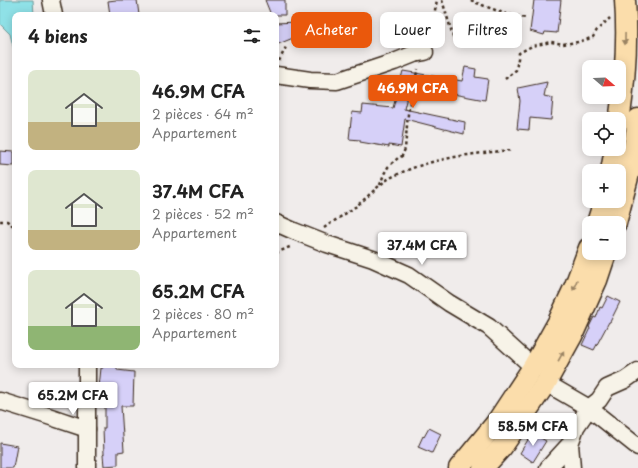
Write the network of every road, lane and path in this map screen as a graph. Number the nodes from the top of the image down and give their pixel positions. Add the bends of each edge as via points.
1 (51, 0) edge
2 (437, 0) edge
3 (442, 0) edge
4 (471, 0) edge
5 (626, 5) edge
6 (53, 12) edge
7 (526, 18) dead end
8 (453, 36) edge
9 (288, 45) dead end
10 (425, 52) junction
11 (279, 59) edge
12 (279, 75) edge
13 (505, 79) dead end
14 (620, 112) edge
15 (638, 119) edge
16 (512, 150) dead end
17 (626, 173) edge
18 (380, 186) junction
19 (0, 221) edge
20 (279, 224) edge
21 (12, 225) edge
22 (311, 238) junction
23 (279, 252) edge
24 (584, 260) edge
25 (604, 260) edge
26 (533, 367) junction
27 (87, 368) edge
28 (638, 371) edge
29 (546, 383) junction
30 (0, 401) edge
31 (589, 408) junction
32 (87, 429) junction
33 (570, 444) junction
34 (638, 447) edge
35 (87, 468) edge
36 (459, 468) edge
37 (483, 468) edge
38 (548, 468) edge
39 (572, 468) edge

1 - 6 street
2 - 10 path via 432,31
3 - 8 path
4 - 7 path via 506,14
5 - 13 path via 597,30 593,37 578,42 551,42 532,46 520,54 516,70
5 -> 14 main road
9 - 11 path
10 - 12 street via 337,81
10 - 18 path via 413,86 405,148 402,156 388,167
15 - 17 main road
16 - 18 path via 447,158 412,168
18 - 22 path
19 - 21 path via 7,221
20 - 22 street
22 - 23 path
22 - 26 street via 373,259 409,275 489,327
24 -> 26 main road via 558,322
29 -> 25 main road via 572,336
26 - 36 main road via 496,423
27 - 32 street
28 - 31 street via 607,388 599,400
29 - 31 street
29 - 37 main road via 502,447
30 - 32 street
31 - 33 street via 576,428
31 - 34 street
32 - 35 street
33 - 38 street
33 - 39 street

